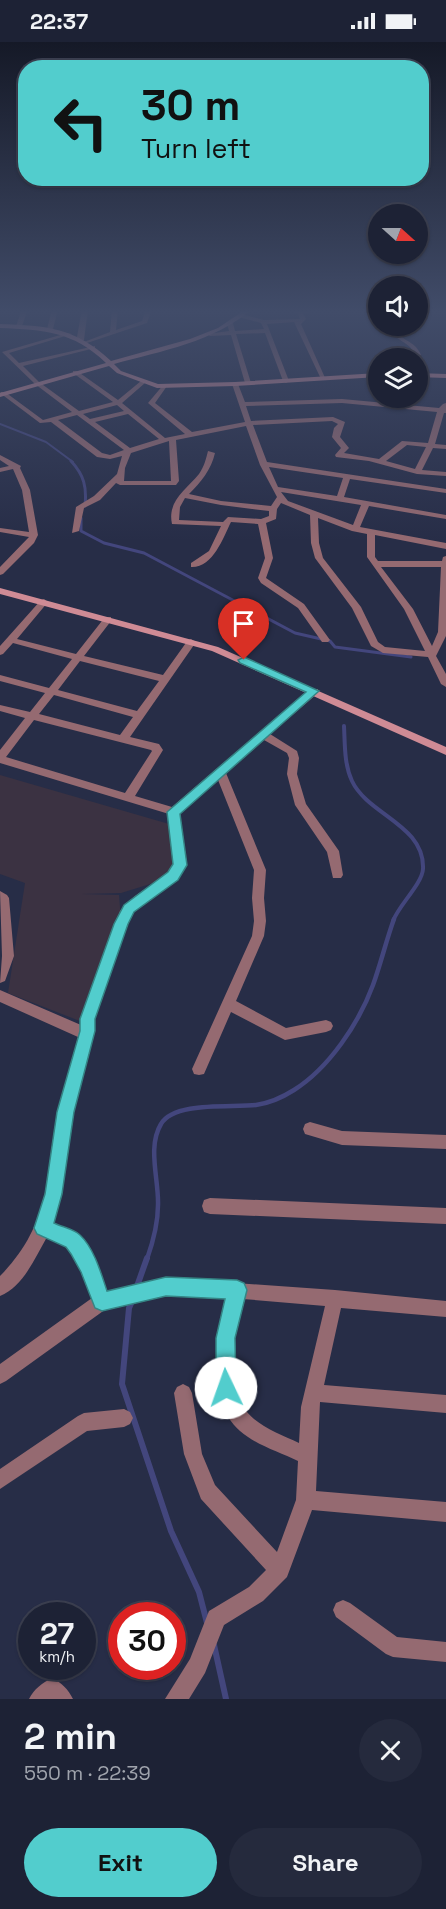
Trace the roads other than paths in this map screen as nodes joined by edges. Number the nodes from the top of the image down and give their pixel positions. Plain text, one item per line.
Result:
1 (26, 386) edge
2 (42, 386) edge
3 (95, 386) edge
4 (138, 386) edge
5 (164, 386) edge
6 (236, 386) edge
7 (2, 394) edge
8 (118, 403) junction
9 (242, 404) junction
10 (444, 408) edge
11 (80, 412) junction
12 (129, 412) junction
13 (53, 420) junction
14 (91, 421) junction
15 (250, 423) junction
16 (190, 434) junction
17 (168, 439) junction
18 (431, 445) junction
19 (446, 447) edge
20 (129, 450) junction
21 (211, 453) dead end
22 (0, 457) edge
23 (380, 462) junction
24 (264, 464) junction
25 (17, 466) junction
26 (0, 470) edge
27 (417, 472) junction
28 (446, 474) edge
29 (120, 475) junction
30 (347, 478) junction
31 (446, 491) edge
32 (278, 494) junction
33 (183, 495) junction
34 (340, 499) junction
35 (366, 503) junction
36 (273, 509) junction
37 (314, 515) junction
38 (446, 517) edge
39 (262, 522) junction
40 (224, 524) junction
41 (355, 529) junction
42 (0, 530) edge
43 (75, 531) dead end
44 (371, 533) junction
45 (33, 535) junction
46 (446, 546) edge
47 (446, 559) edge
48 (375, 564) junction
49 (446, 564) edge
50 (194, 565) dead end
51 (446, 569) edge
52 (0, 572) edge
53 (0, 591) edge
54 (44, 602) junction
55 (108, 619) junction
56 (444, 632) edge
57 (10, 640) junction
58 (325, 640) dead end
59 (191, 642) junction
60 (0, 652) edge
61 (432, 655) junction
62 (78, 657) junction
63 (0, 678) edge
64 (165, 679) junction
65 (446, 684) edge
66 (314, 691) junction
67 (51, 692) junction
68 (0, 708) edge
69 (32, 716) junction
70 (139, 716) junction
71 (263, 735) junction
72 (123, 739) junction
73 (446, 750) edge
74 (0, 758) edge
75 (220, 773) junction
76 (128, 798) junction
77 (174, 812) junction
78 (337, 875) dead end
79 (0, 896) edge
80 (0, 977) edge
81 (0, 996) edge
82 (228, 1003) junction
83 (326, 1026) dead end
84 (86, 1034) junction
85 (199, 1069) dead end
86 (310, 1129) dead end
87 (446, 1143) edge
88 (210, 1206) dead end
89 (446, 1216) edge
90 (44, 1228) junction
91 (0, 1288) edge
92 (237, 1290) junction
93 (335, 1298) junction
94 (102, 1301) junction
95 (446, 1309) edge
96 (0, 1375) edge
97 (183, 1393) dead end
98 (314, 1393) junction
99 (446, 1404) edge
100 (124, 1418) dead end
101 (308, 1456) junction
102 (0, 1480) edge
103 (306, 1500) junction
104 (446, 1512) edge
105 (280, 1570) junction
106 (344, 1610) dead end
107 (446, 1652) edge
108 (40, 1699) edge
109 (62, 1699) edge
110 (176, 1699) edge

1 - 7 street
2 - 11 street
3 - 8 street
4 - 8 street
5 - 16 street
6 - 9 street
7 - 13 street
8 - 11 street
8 - 12 street
9 - 10 street
9 - 15 street
10 - 18 street
11 - 13 street
11 - 14 street
12 - 14 street
12 - 17 street
13 - 20 street
14 - 20 street
15 - 16 street
15 - 23 street
15 - 24 street
16 - 17 street
17 - 20 street
17 - 29 street
18 - 19 street
18 - 23 street
18 - 27 street
20 - 29 street
21 - 33 street
22 - 25 street
23 - 27 street
24 - 30 street
24 - 32 street
25 - 26 street
25 - 45 street
27 - 28 street
29 - 43 street
30 - 31 street
30 - 34 street
32 - 34 street
32 - 36 street
32 - 37 street
33 - 36 street
33 - 40 street
34 - 35 street
35 - 38 street
35 - 41 street
36 - 39 street
37 - 41 street
37 - 61 street
39 - 40 street
39 - 58 street
40 - 50 street
41 - 44 street
42 - 45 street
44 - 46 street
44 - 48 street
45 - 52 street
47 - 49 street
48 - 49 street
48 - 61 street
49 - 51 street
51 - 56 street
53 - 54 street
54 - 55 street
54 - 57 street
55 - 59 street
55 - 62 street
56 - 61 street
57 - 60 street
57 - 62 street
59 - 64 street
59 - 66 street
61 - 65 street
62 - 64 street
62 - 67 street
63 - 67 street
64 - 70 street
66 - 71 street
66 - 73 street
67 - 69 street
67 - 70 street
68 - 69 street
69 - 72 street
69 - 74 street
70 - 72 street
71 - 75 street
71 - 78 street
72 - 76 street
74 - 76 street
75 - 77 street
75 - 82 street
76 - 77 street
77 - 84 street
79 - 80 street
81 - 84 street
82 - 83 street
82 - 85 street
84 - 90 street
86 - 87 street
88 - 89 street
90 - 91 street
90 - 94 street
92 - 93 street
92 - 94 street
92 - 101 street
93 - 95 street
93 - 98 street
94 - 96 street
97 - 105 street
98 - 99 street
98 - 101 street
100 - 102 street
101 - 103 street
103 - 104 street
103 - 105 street
105 - 110 street
106 - 107 street
108 - 109 street

